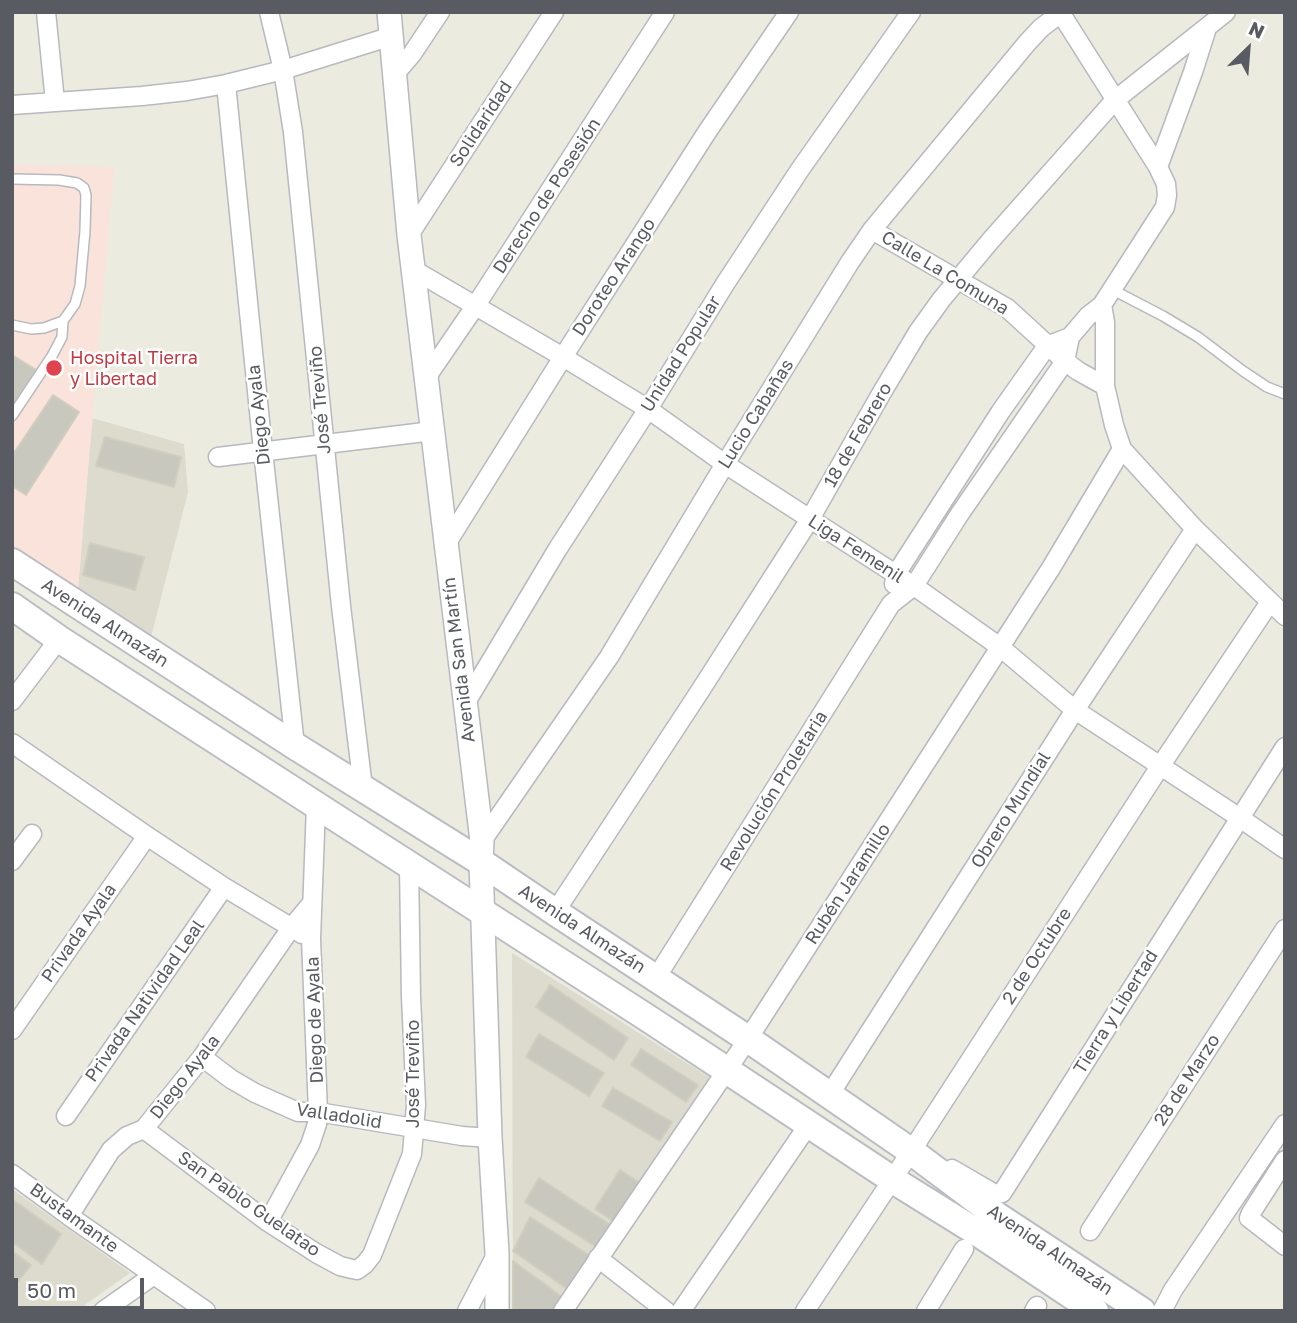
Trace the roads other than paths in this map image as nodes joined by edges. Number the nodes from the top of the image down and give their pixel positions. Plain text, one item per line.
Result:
1 (46, 12) edge
2 (269, 12) edge
3 (389, 12) edge
4 (440, 12) edge
5 (554, 12) edge
6 (665, 12) edge
7 (789, 12) edge
8 (911, 12) edge
9 (1061, 12) edge
10 (1226, 12) edge
11 (1206, 28) junction
12 (392, 36) junction
13 (283, 70) junction
14 (395, 74) junction
15 (226, 84) junction
16 (1115, 100) junction
17 (55, 102) junction
18 (12, 104) edge
19 (1158, 167) junction
20 (12, 179) edge
21 (872, 230) junction
22 (409, 235) junction
23 (414, 270) junction
24 (957, 279) junction
25 (1108, 298) junction
26 (477, 305) junction
27 (63, 321) junction
28 (12, 325) edge
29 (1070, 337) junction
30 (1047, 346) junction
31 (563, 357) junction
32 (1065, 360) junction
33 (426, 378) junction
34 (1105, 386) junction
35 (1285, 394) edge
36 (648, 409) junction
37 (12, 416) edge
38 (433, 431) junction
39 (324, 444) junction
40 (1122, 449) junction
41 (263, 451) junction
42 (218, 457) dead end
43 (725, 464) junction
44 (810, 519) junction
45 (1195, 529) junction
46 (446, 546) junction
47 (12, 562) edge
48 (896, 574) junction
49 (914, 586) junction
50 (1270, 602) junction
51 (891, 604) junction
52 (12, 606) edge
53 (1285, 615) edge
54 (59, 639) junction
55 (1000, 647) junction
56 (12, 701) edge
57 (465, 704) junction
58 (1075, 710) junction
59 (12, 743) edge
60 (295, 746) junction
61 (1285, 747) edge
62 (1161, 765) junction
63 (363, 789) junction
64 (316, 805) junction
65 (1240, 817) junction
66 (32, 834) dead end
67 (147, 836) junction
68 (1285, 849) edge
69 (481, 851) junction
70 (12, 861) edge
71 (409, 864) junction
72 (224, 887) junction
73 (312, 903) junction
74 (482, 911) junction
75 (555, 912) junction
76 (292, 928) junction
77 (1285, 929) edge
78 (312, 939) junction
79 (656, 978) junction
80 (12, 1030) edge
81 (748, 1039) junction
82 (202, 1057) junction
83 (727, 1071) junction
84 (830, 1094) junction
85 (318, 1112) junction
86 (66, 1116) dead end
87 (809, 1124) junction
88 (1285, 1124) edge
89 (414, 1128) junction
90 (144, 1129) junction
91 (490, 1138) junction
92 (913, 1149) junction
93 (1285, 1160) edge
94 (12, 1174) edge
95 (893, 1180) junction
96 (69, 1216) junction
97 (268, 1222) junction
98 (1090, 1231) dead end
99 (1285, 1246) edge
100 (964, 1249) dead end
101 (497, 1254) junction
102 (598, 1258) junction
103 (357, 1270) joint
104 (154, 1275) junction
105 (103, 1311) edge
106 (206, 1311) edge
107 (467, 1311) edge
108 (498, 1311) edge
109 (563, 1311) edge
110 (666, 1311) edge
111 (681, 1311) edge
112 (805, 1311) edge
113 (926, 1311) edge
114 (1095, 1311) edge
115 (1142, 1311) edge
116 (1162, 1311) edge

1 - 17 street
2 - 13 street, José Treviño
3 - 12 street, Avenida San Martín
4 - 14 street
5 - 22 street, Solidaridad
6 - 26 street, Derecho de Posesión
7 - 31 street, Doroteo Arango
8 - 36 street, Unidad Popular
9 - 16 street
9 - 21 street, Lucio Cabañas
10 - 11 street, 18 de Febrero
11 - 16 street, 18 de Febrero
11 - 19 street
12 - 13 street
12 - 14 street, Avenida San Martín
13 - 15 street
13 - 39 street, José Treviño
14 - 22 street, Avenida San Martín
15 - 17 street
15 - 41 street, Diego Ayala
16 - 19 street
16 - 24 street, 18 de Febrero
17 - 18 street
19 - 25 street
20 - 27 lane
21 - 24 street, Calle La Comuna
21 - 43 street, Lucio Cabañas
22 - 23 street, Avenida San Martín
23 - 26 street, Liga Femenil
23 - 33 street, Avenida San Martín
24 - 30 street, Calle La Comuna
24 - 44 street, 18 de Febrero
25 - 29 street
25 - 34 street
25 - 35 lane
26 - 31 street, Liga Femenil
26 - 33 street, Derecho de Posesión
27 - 28 lane
27 - 37 lane
29 - 30 street
29 - 32 street, Revolución Proletaria
30 - 32 street, Calle La Comuna
30 - 48 street, Revolución Proletaria
31 - 36 street, Liga Femenil
31 - 46 street, Doroteo Arango
32 - 34 street, Calle La Comuna
32 - 49 street, Revolución Proletaria
33 - 38 street, Avenida San Martín
34 - 40 street
36 - 43 street, Liga Femenil
36 - 57 street, Unidad Popular
38 - 39 street
38 - 46 street, Avenida San Martín
39 - 41 street
39 - 63 street, José Treviño
40 - 45 street
40 - 55 street, Rubén Jaramillo
41 - 42 street
41 - 60 street, Diego Ayala
43 - 44 street, Liga Femenil
43 - 69 street, Lucio Cabañas
44 - 48 street, Liga Femenil
44 - 75 street, 18 de Febrero
45 - 50 street
45 - 58 street, Obrero Mundial
46 - 57 street, Avenida San Martín
47 - 60 main road, Avenida Almazán
48 - 49 street, Liga Femenil
48 - 51 street, Revolución Proletaria
49 - 51 street, Revolución Proletaria
49 - 55 street, Liga Femenil
50 - 53 street
50 - 62 street, 2 de Octubre
51 - 79 street, Revolución Proletaria
52 - 54 main road, Avenida Almazán
54 - 56 street
54 - 64 main road, Avenida Almazán
55 - 58 street, Liga Femenil
55 - 81 street, Rubén Jaramillo
57 - 69 street, Avenida San Martín
58 - 62 street, Liga Femenil
58 - 84 street, Obrero Mundial
59 - 67 street
60 - 63 main road, Avenida Almazán
61 - 65 street, Tierra y Libertad
62 - 65 street, Liga Femenil
62 - 92 street, 2 de Octubre
63 - 69 main road, Avenida Almazán
64 - 71 main road, Avenida Almazán
64 - 73 street, Diego de Ayala
65 - 68 street, Liga Femenil
65 - 92 street, Tierra y Libertad
66 - 70 street
67 - 72 street
67 - 80 street, Privada Ayala
69 - 74 street, Avenida San Martín
69 - 75 main road, Avenida Almazán
71 - 74 main road, Avenida Almazán
71 - 89 street, José Treviño
72 - 76 street
72 - 86 street, Privada Natividad Leal
73 - 76 street, Diego Ayala
73 - 78 street, Diego de Ayala
74 - 83 main road, Avenida Almazán
74 - 91 street, Avenida San Martín
75 - 79 main road, Avenida Almazán
76 - 78 street
76 - 82 street, Diego Ayala
77 - 98 street, 28 de Marzo
78 - 85 street, Diego de Ayala
79 - 81 main road, Avenida Almazán
81 - 83 street, Rubén Jaramillo
81 - 84 main road, Avenida Almazán
82 - 85 street, Valladolid
82 - 90 street, Diego Ayala
83 - 87 main road, Avenida Almazán
83 - 102 street, Rubén Jaramillo
84 - 92 main road, Avenida Almazán
85 - 89 street, Valladolid
85 - 97 street, Diego de Ayala
87 - 95 main road, Avenida Almazán
87 - 111 street
88 - 116 street
89 - 91 street, Valladolid
89 - 103 street, José Treviño
90 - 96 street, Diego Ayala
90 - 97 street, San Pablo Guelatao
91 - 101 street, Avenida San Martín
92 - 95 street, 2 de Octubre
92 - 115 main road, Avenida Almazán
93 - 99 street
94 - 96 street, Bustamante
95 - 112 street, 2 de Octubre
95 - 114 main road, Avenida Almazán
96 - 104 street, Bustamante
97 - 103 street, San Pablo Guelatao
100 - 113 street
101 - 107 street
101 - 108 street, Avenida San Martín
102 - 109 street, Rubén Jaramillo
102 - 110 street
104 - 105 street
104 - 106 street, Bustamante

